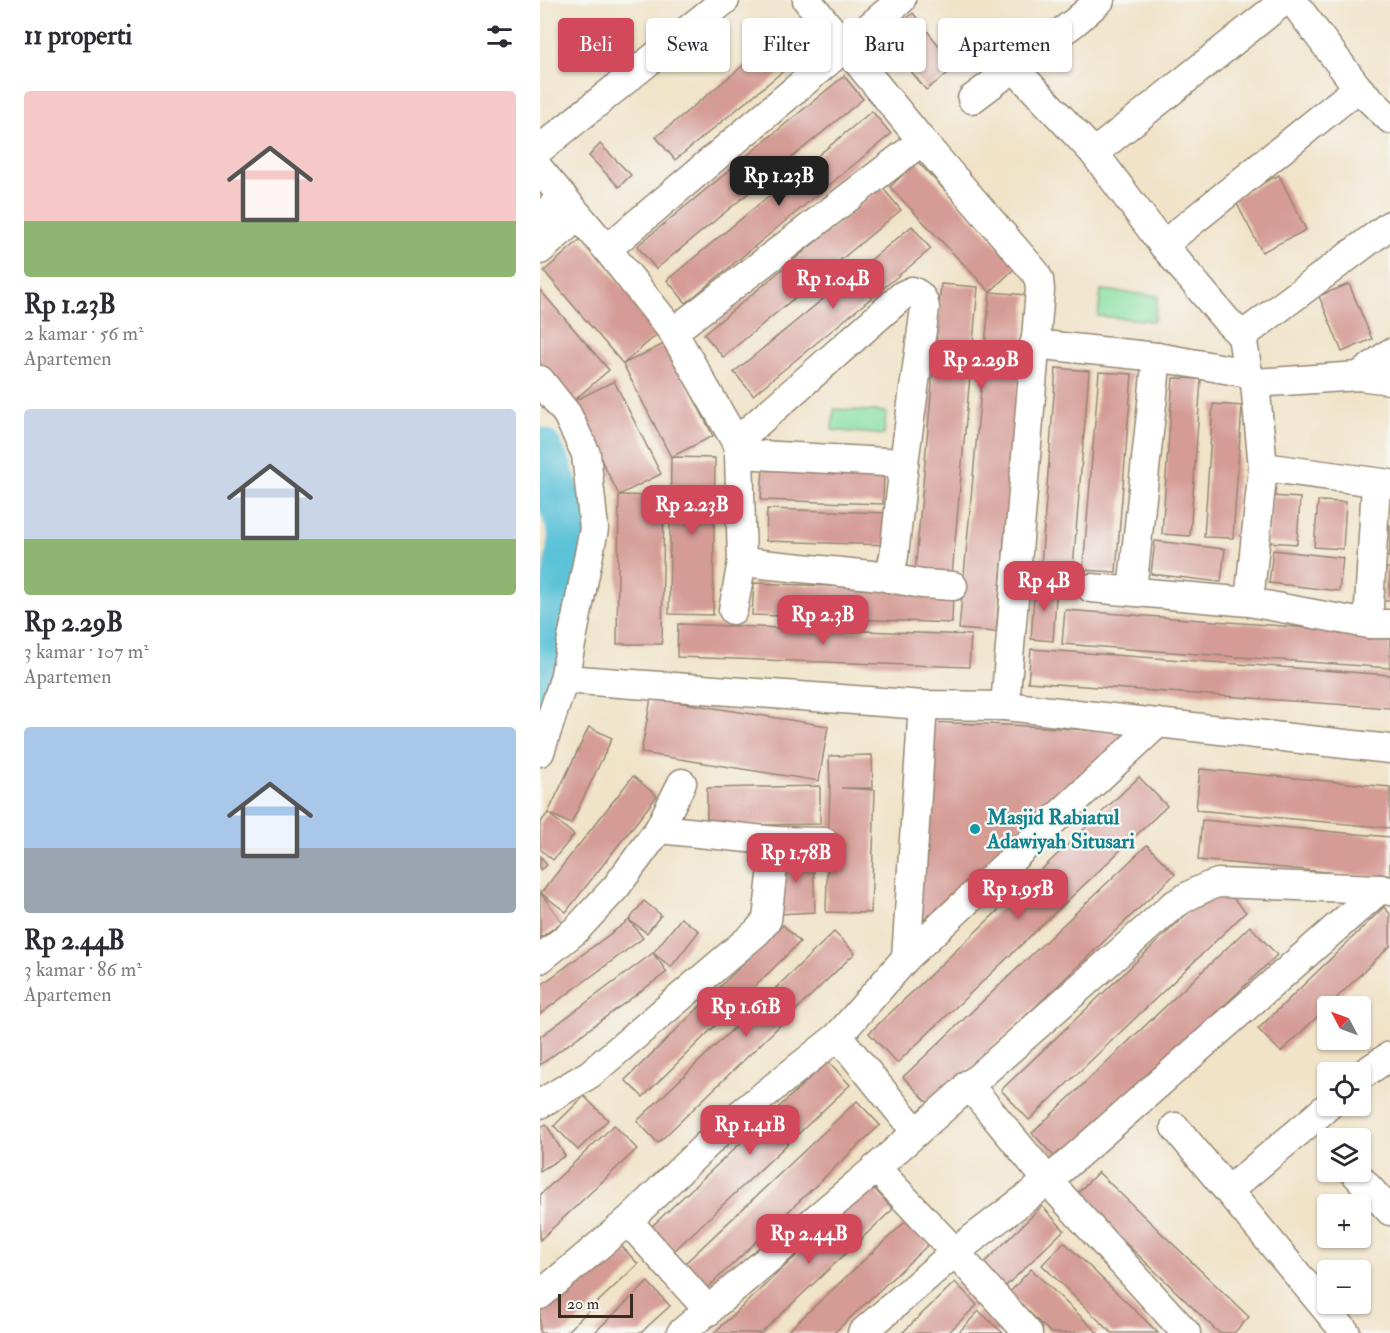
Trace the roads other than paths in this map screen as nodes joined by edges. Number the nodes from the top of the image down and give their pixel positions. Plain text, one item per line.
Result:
1 (724, 0) edge
2 (807, 0) edge
3 (901, 0) edge
4 (1100, 0) edge
5 (1285, 0) edge
6 (1292, 0) edge
7 (880, 18) edge
8 (1072, 24) edge
9 (843, 45) edge
10 (843, 49) edge
11 (865, 72) edge
12 (1009, 72) edge
13 (1018, 72) edge
14 (1358, 88) junction
15 (972, 99) dead end
16 (1390, 118) edge
17 (922, 141) junction
18 (540, 149) edge
19 (1095, 153) junction
20 (540, 170) edge
21 (570, 207) junction
22 (540, 217) edge
23 (1390, 225) edge
24 (1163, 245) junction
25 (607, 249) junction
26 (540, 250) edge
27 (673, 332) junction
28 (1242, 336) junction
29 (1034, 344) junction
30 (1390, 353) edge
31 (1157, 357) junction
32 (1359, 376) junction
33 (1251, 378) junction
34 (540, 380) edge
35 (1390, 380) edge
36 (737, 448) junction
37 (904, 463) junction
38 (1263, 467) junction
39 (1383, 483) edge
40 (742, 561) junction
41 (889, 578) junction
42 (953, 586) dead end
43 (1091, 588) dead end
44 (1132, 591) junction
45 (1249, 602) junction
46 (733, 610) dead end
47 (1379, 624) edge
48 (564, 679) junction
49 (923, 705) junction
50 (1005, 706) junction
51 (1158, 723) junction
52 (1390, 749) edge
53 (540, 752) edge
54 (682, 783) dead end
55 (659, 829) junction
56 (776, 841) junction
57 (825, 842) dead end
58 (1385, 890) edge
59 (906, 958) junction
60 (540, 959) edge
61 (838, 1036) junction
62 (1390, 1056) edge
63 (1371, 1069) edge
64 (968, 1084) junction
65 (540, 1104) edge
66 (1322, 1123) edge
67 (1175, 1127) dead end
68 (916, 1132) junction
69 (876, 1168) junction
70 (1048, 1181) junction
71 (1363, 1182) edge
72 (1229, 1190) junction
73 (1390, 1211) edge
74 (628, 1221) junction
75 (955, 1252) junction
76 (540, 1295) edge
77 (709, 1311) junction
78 (866, 1332) edge
79 (681, 1333) edge
80 (1028, 1333) edge
81 (1186, 1333) edge
82 (1346, 1333) edge

1 - 18 street
2 - 9 street
3 - 7 street
4 - 8 street
5 - 19 street
6 - 14 street
10 - 25 street
11 - 17 street
12 - 15 street
13 - 19 street
14 - 16 street
14 - 24 street
17 - 27 street
17 - 29 street
19 - 24 street
20 - 21 street
21 - 22 street
21 - 25 street
21 - 26 street
23 - 28 street
24 - 28 street
25 - 27 street
27 - 36 street
28 - 33 street
29 - 31 street
29 - 50 street
30 - 32 street
31 - 33 street
31 - 44 street
32 - 33 street
32 - 35 street
33 - 38 street
34 - 48 street
36 - 37 street
36 - 37 street
36 - 40 street
37 - 41 street
38 - 39 street
38 - 45 street
39 - 47 street
40 - 41 street
40 - 46 street
41 - 42 street
43 - 44 street
44 - 45 street
45 - 47 street
48 - 49 street
48 - 53 street
49 - 50 street
49 - 59 street
50 - 51 street
51 - 52 street
51 - 59 street
54 - 55 street
55 - 56 street
55 - 60 street
56 - 57 street
56 - 65 street
58 - 64 street
58 - 70 street
59 - 61 street
61 - 68 street
61 - 74 street
62 - 63 street
64 - 68 street
64 - 70 street
66 - 72 street
67 - 72 street
68 - 69 street
69 - 75 street
69 - 77 street
70 - 75 street
70 - 81 street
71 - 73 street
72 - 82 street
74 - 76 street
74 - 77 street
75 - 78 street
75 - 80 street
77 - 79 street

